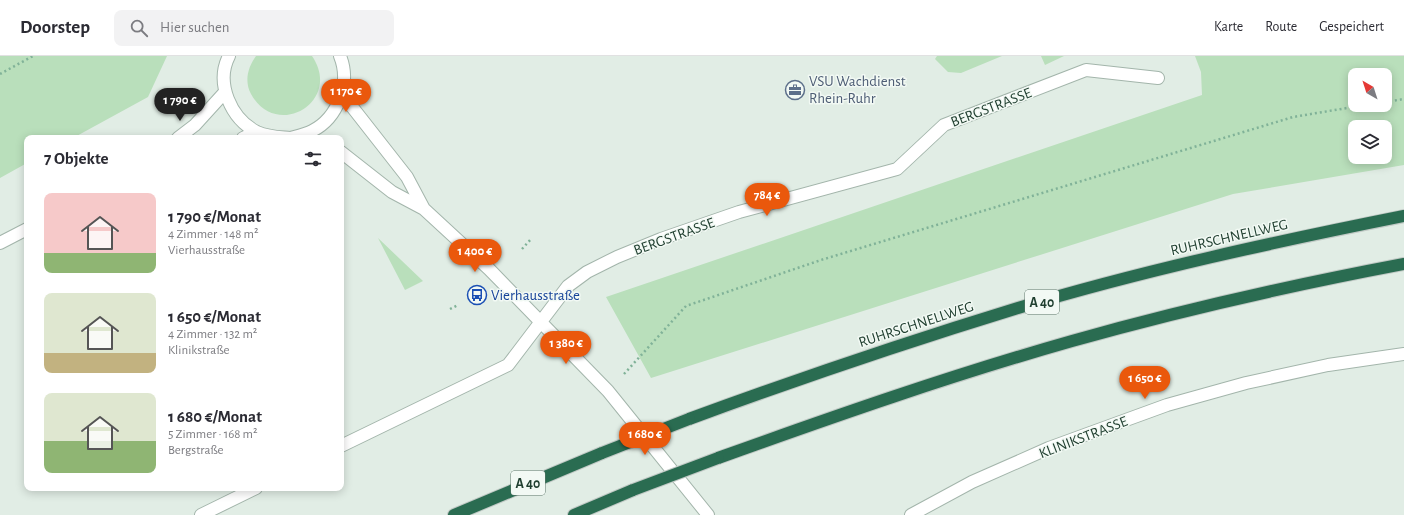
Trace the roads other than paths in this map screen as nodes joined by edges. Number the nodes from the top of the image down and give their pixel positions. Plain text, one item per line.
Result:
1 (219, 56) edge
2 (229, 56) edge
3 (340, 56) edge
4 (224, 68) junction
5 (1158, 78) dead end
6 (225, 92) junction
7 (342, 94) junction
8 (256, 132) junction
9 (317, 134) edge
10 (182, 135) edge
11 (250, 135) edge
12 (264, 135) edge
13 (344, 154) edge
14 (424, 208) junction
15 (1404, 216) edge
16 (24, 231) edge
17 (0, 243) edge
18 (1404, 264) edge
19 (541, 321) junction
20 (1404, 354) edge
21 (344, 445) edge
22 (250, 491) edge
23 (201, 515) edge
24 (454, 515) edge
25 (574, 515) edge
26 (708, 515) edge
27 (911, 515) edge

1 - 4 street
2 - 4 street
3 - 7 street
4 - 6 street
5 - 19 street, BERGSTRASSE
6 - 8 street
6 - 10 street
7 - 9 street
7 - 14 street
8 - 11 street
8 - 12 street
13 - 14 street
14 - 19 street
15 - 24 highway, RUHRSCHNELLWEG / A 40, bridge
16 - 17 street
18 - 25 highway, bridge
19 - 21 street, BERGSTRASSE
19 - 26 street
20 - 27 street, KLINIKSTRASSE
22 - 23 street

